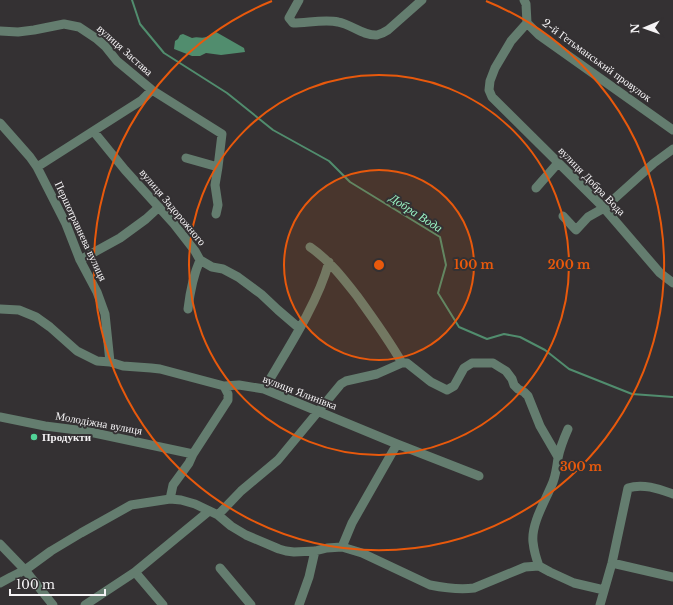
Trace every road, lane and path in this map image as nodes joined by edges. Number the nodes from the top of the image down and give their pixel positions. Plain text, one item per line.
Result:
1 (299, 0) edge
2 (524, 0) edge
3 (419, 1) edge
4 (527, 23) junction
5 (0, 31) edge
6 (152, 90) junction
7 (0, 123) edge
8 (673, 130) edge
9 (94, 132) junction
10 (673, 149) edge
11 (186, 158) dead end
12 (558, 163) junction
13 (218, 167) junction
14 (37, 168) junction
15 (536, 188) dead end
16 (159, 207) junction
17 (604, 208) junction
18 (216, 214) dead end
19 (563, 216) dead end
20 (310, 247) dead end
21 (80, 260) junction
22 (200, 260) junction
23 (329, 262) junction
24 (673, 283) edge
25 (188, 309) dead end
26 (0, 310) edge
27 (300, 328) junction
28 (110, 362) junction
29 (402, 363) junction
30 (224, 386) junction
31 (264, 389) junction
32 (319, 412) junction
33 (0, 417) edge
34 (568, 429) dead end
35 (396, 444) junction
36 (194, 454) junction
37 (558, 457) junction
38 (479, 476) dead end
39 (673, 494) edge
40 (170, 499) junction
41 (209, 511) junction
42 (218, 515) junction
43 (0, 544) edge
44 (342, 547) junction
45 (315, 551) junction
46 (534, 553) junction
47 (612, 563) junction
48 (539, 566) junction
49 (525, 567) junction
50 (220, 568) dead end
51 (25, 570) junction
52 (135, 572) junction
53 (673, 577) edge
54 (0, 583) edge
55 (604, 590) junction
56 (53, 605) edge
57 (85, 605) edge
58 (163, 605) edge
59 (251, 605) edge
60 (299, 605) edge
61 (600, 605) edge

1 - 3 street
2 - 4 street, 2-й Гетьманський провулок
4 - 8 street, 2-й Гетьманський провулок
4 - 12 street, вулиця Добра Вода
5 - 6 street, вулиця Застава
6 - 9 street
6 - 13 street, вулиця Застава
7 - 14 street, Першотравнева вулиця
9 - 14 street
9 - 16 street, вулиця Задорожного
10 - 17 street
11 - 13 street
12 - 15 street
12 - 17 street, вулиця Добра Вода
13 - 18 street
14 - 21 street, Першотравнева вулиця
16 - 21 street
16 - 22 street, вулиця Задорожного
17 - 19 street
17 - 24 street, вулиця Добра Вода
20 - 23 street
21 - 28 street, Першотравнева вулиця
22 - 25 street
22 - 27 street, вулиця Задорожного
23 - 27 street
23 - 29 street
26 - 28 street, вулиця Ялинівка
27 - 31 street
28 - 30 street, вулиця Ялинівка
29 - 32 street
29 - 37 street
30 - 31 street, вулиця Ялинівка
30 - 36 street
31 - 32 street, вулиця Ялинівка
32 - 35 street, вулиця Ялинівка
32 - 42 street
33 - 36 street, Молодіжна вулиця
34 - 37 street
35 - 38 street, вулиця Ялинівка
35 - 44 street
36 - 40 street
37 - 46 street
39 - 47 street
40 - 41 street
40 - 51 street
41 - 42 street
41 - 52 street
42 - 45 street
43 - 51 street
44 - 45 street
44 - 49 street
45 - 60 street
46 - 48 street
46 - 49 street
47 - 53 street
47 - 55 street
48 - 49 street
48 - 55 street
50 - 59 street
51 - 54 street
51 - 56 street
52 - 57 street
52 - 58 street
55 - 61 street

